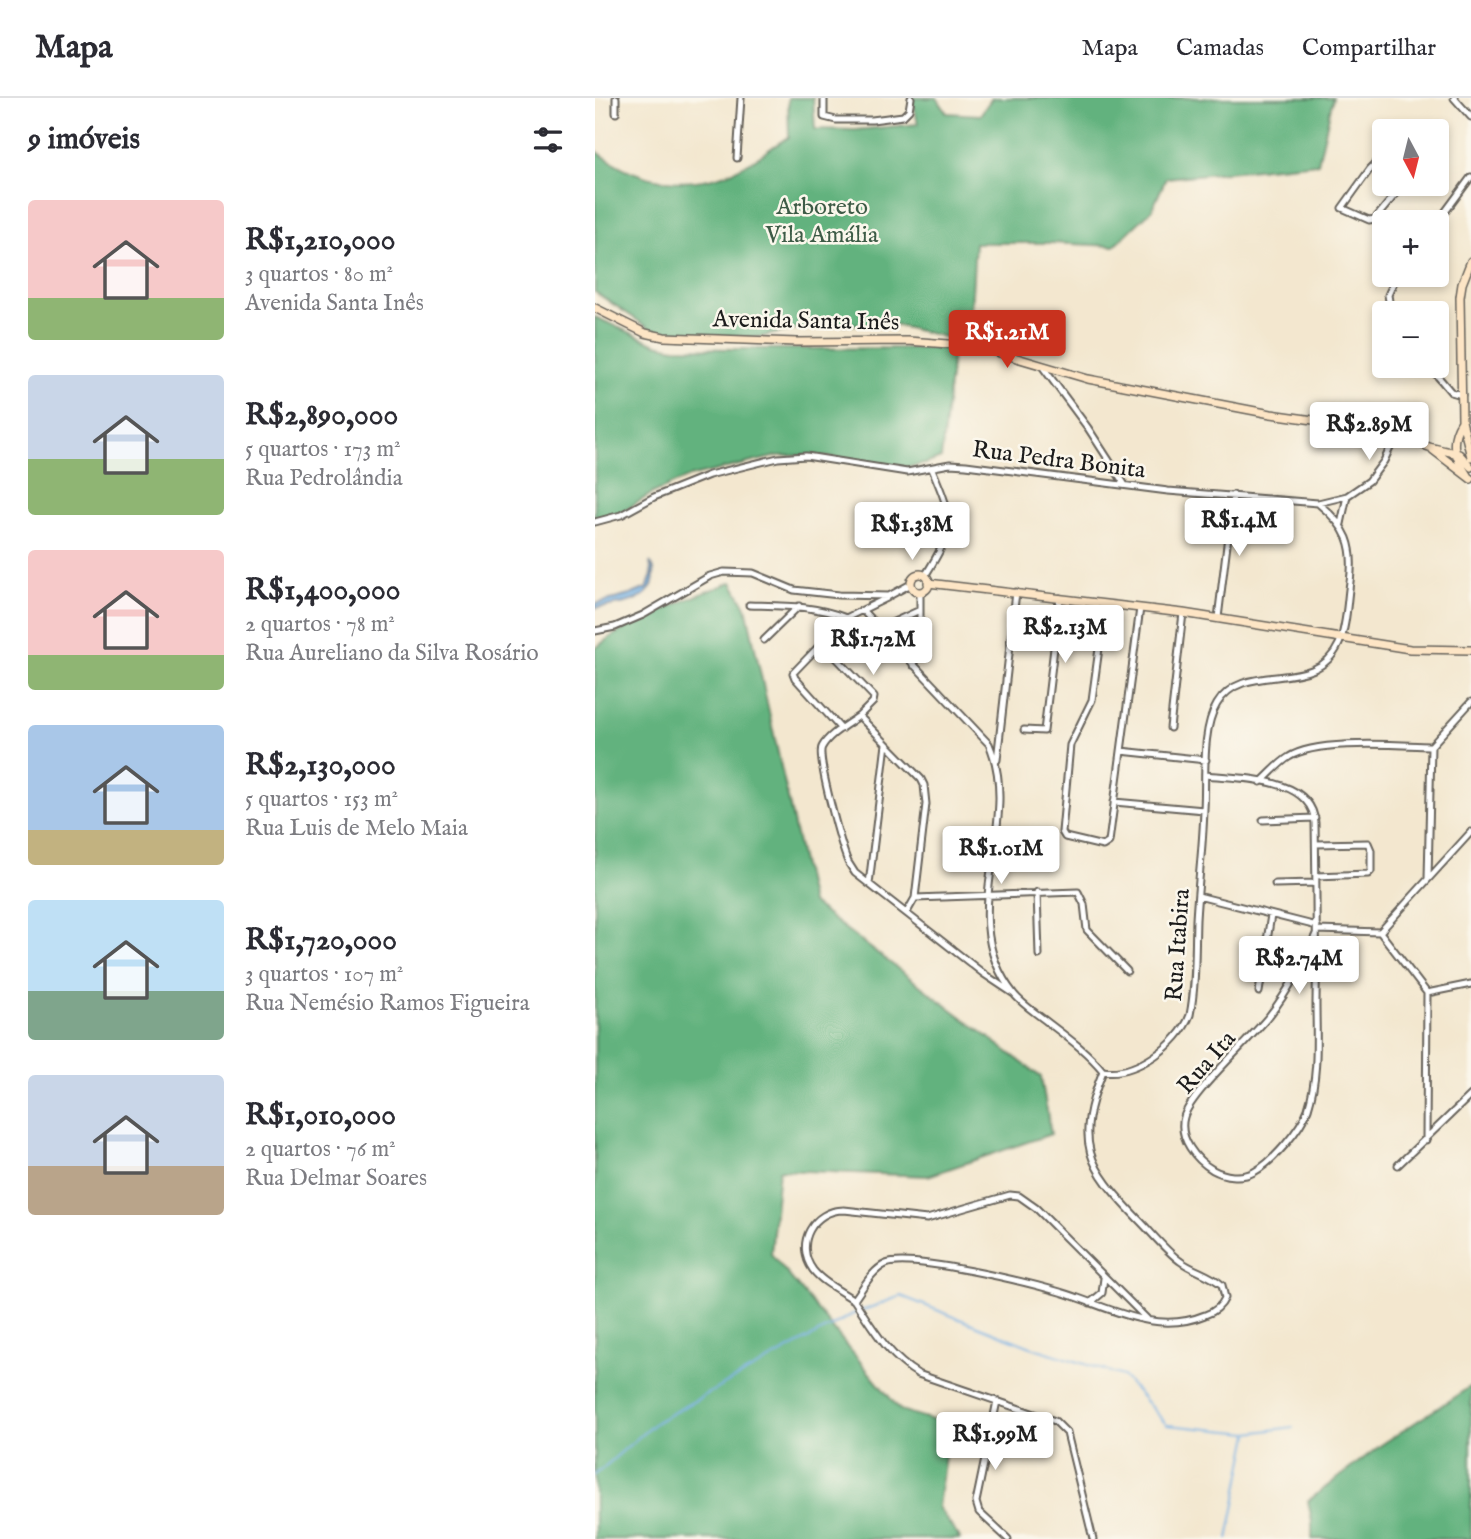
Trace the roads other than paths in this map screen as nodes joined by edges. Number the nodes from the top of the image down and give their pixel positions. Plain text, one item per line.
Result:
1 (616, 98) edge
2 (741, 98) edge
3 (824, 98) edge
4 (911, 98) edge
5 (1454, 98) edge
6 (616, 113) dead end
7 (1471, 117) edge
8 (737, 158) dead end
9 (1372, 167) edge
10 (1471, 177) edge
11 (1394, 196) edge
12 (1447, 210) edge
13 (1471, 261) edge
14 (595, 308) edge
15 (1042, 366) junction
16 (1439, 378) edge
17 (1462, 395) junction
18 (1462, 421) junction
19 (1469, 432) edge
20 (1397, 433) junction
21 (1430, 447) junction
22 (1456, 455) junction
23 (1471, 457) edge
24 (1444, 459) junction
25 (932, 469) junction
26 (1470, 474) edge
27 (1125, 485) junction
28 (1233, 495) junction
29 (1347, 496) junction
30 (1318, 503) junction
31 (595, 523) edge
32 (1341, 524) junction
33 (927, 580) junction
34 (911, 584) junction
35 (920, 592) junction
36 (1016, 592) junction
37 (889, 596) junction
38 (1060, 598) junction
39 (1105, 604) junction
40 (749, 605) dead end
41 (799, 607) junction
42 (1140, 608) junction
43 (921, 610) junction
44 (863, 611) junction
45 (1183, 613) junction
46 (846, 618) junction
47 (1218, 618) junction
48 (879, 629) junction
49 (595, 631) edge
50 (1342, 638) junction
51 (764, 640) dead end
52 (822, 643) junction
53 (1471, 650) edge
54 (913, 665) junction
55 (1471, 702) edge
56 (859, 716) junction
57 (1170, 728) dead end
58 (841, 729) junction
59 (1024, 730) dead end
60 (886, 744) junction
61 (1431, 746) junction
62 (1121, 751) junction
63 (1206, 760) junction
64 (997, 763) junction
65 (1205, 775) junction
66 (1261, 782) junction
67 (1114, 802) junction
68 (1204, 810) junction
69 (1315, 818) junction
70 (1263, 820) dead end
71 (1471, 832) edge
72 (1315, 844) junction
73 (1428, 878) junction
74 (1316, 880) junction
75 (869, 884) junction
76 (1275, 884) dead end
77 (1037, 892) junction
78 (986, 895) junction
79 (1198, 896) junction
80 (915, 898) junction
81 (907, 912) junction
82 (1271, 915) junction
83 (1317, 930) junction
84 (1380, 932) junction
85 (1039, 955) dead end
86 (1127, 971) dead end
87 (1471, 984) edge
88 (1259, 992) dead end
89 (1427, 993) junction
90 (1014, 994) junction
91 (1103, 1071) junction
92 (1471, 1095) edge
93 (1426, 1140) junction
94 (1398, 1166) dead end
95 (1104, 1278) junction
96 (854, 1300) junction
97 (1090, 1303) junction
98 (1150, 1321) junction
99 (997, 1401) junction
100 (1009, 1539) edge
101 (1093, 1539) edge

1 - 6 street
2 - 8 street
3 - 4 street
5 - 7 street
9 - 11 street
10 - 12 street
13 - 17 main road
14 - 15 main road, Avenida Santa Inês
15 - 20 main road, Avenida Santa Inês
15 - 27 street
16 - 17 street
17 - 18 main road
18 - 19 main road
18 - 22 main road
19 - 22 main road
19 - 23 main road
20 - 21 main road, Avenida Santa Inês
20 - 29 street
21 - 22 main road, Avenida Santa Inês
21 - 24 main road, Avenida Santa Inês
22 - 24 main road
22 - 26 main road
24 - 26 main road, Avenida Santa Inês
25 - 27 street, Rua Pedra Bonita
25 - 31 street, Rua Pedra Bonita
25 - 33 street
27 - 28 street, Rua Pedra Bonita
28 - 30 street, Rua Pedra Bonita
28 - 47 street
29 - 30 street, Rua Pedra Bonita
29 - 32 street
30 - 32 street
32 - 50 street
33 - 34 main road
33 - 35 main road
33 - 36 main road
34 - 35 main road
34 - 37 street
35 - 43 street
36 - 38 main road
36 - 64 street
37 - 44 street
37 - 49 street
38 - 39 main road
38 - 59 street
39 - 42 main road
39 - 67 street
40 - 41 street
41 - 46 street
41 - 51 street
42 - 45 main road
42 - 62 street
43 - 48 street
43 - 54 street
44 - 46 street
44 - 48 street
45 - 47 main road
45 - 57 street
46 - 52 street
47 - 50 main road
48 - 54 street
50 - 53 main road
50 - 63 street, Rua Itabira
52 - 56 street
52 - 58 street
54 - 64 street
55 - 61 street
56 - 58 street
56 - 60 street
58 - 75 street
60 - 75 street
60 - 80 street
61 - 66 street
61 - 73 street
62 - 63 street
62 - 67 street
63 - 65 street, Rua Itabira
64 - 78 street
65 - 66 street
65 - 68 street, Rua Itabira
66 - 69 street
67 - 68 street
68 - 79 street, Rua Itabira
69 - 70 street
69 - 72 street, Rua Ita
71 - 73 street
72 - 74 street, Rua Ita
72 - 74 street
73 - 84 street
74 - 76 street
74 - 83 street, Rua Ita
75 - 81 street
77 - 78 street
77 - 85 street
77 - 86 street
78 - 80 street
78 - 90 street
79 - 82 street
79 - 91 street, Rua Itabira
80 - 81 street
81 - 90 street
82 - 83 street
82 - 88 street
83 - 83 street, Rua Ita
83 - 84 street
84 - 89 street
87 - 89 street
89 - 93 street
90 - 91 street
91 - 98 street
92 - 93 street
93 - 94 street
95 - 96 street
95 - 97 street
95 - 98 street
96 - 97 street
96 - 99 street
97 - 98 street
99 - 100 street
99 - 101 street

